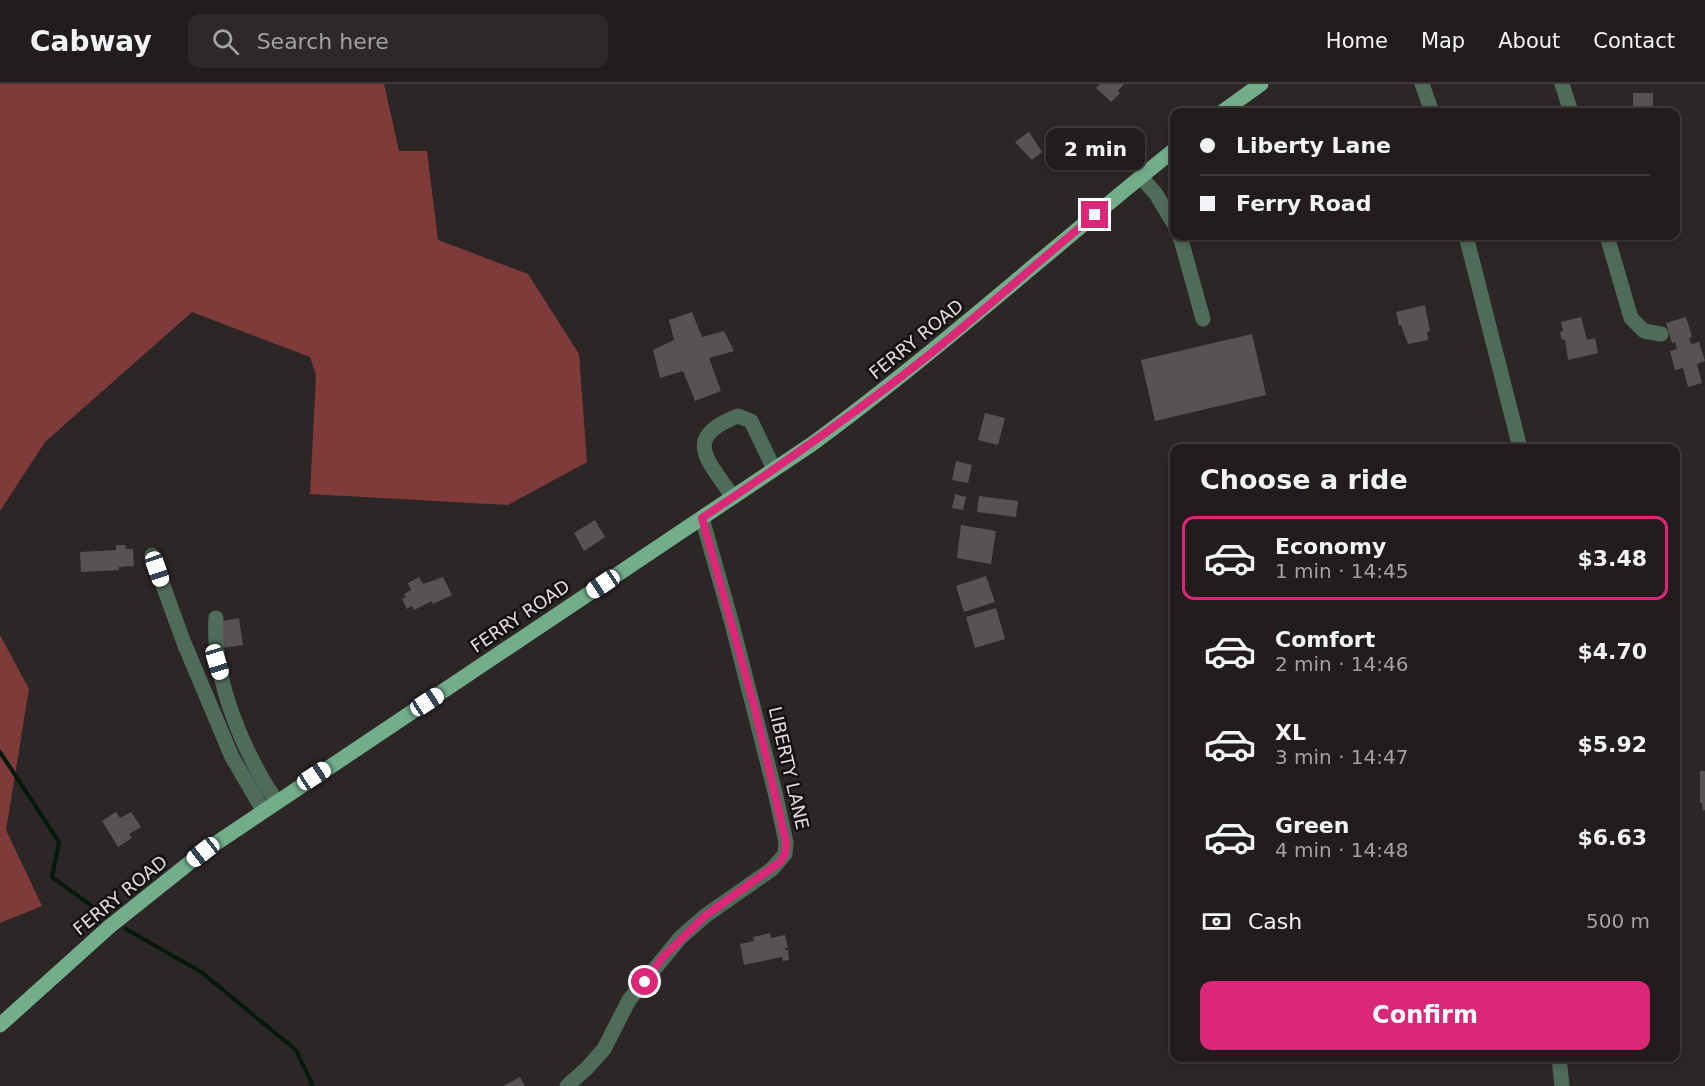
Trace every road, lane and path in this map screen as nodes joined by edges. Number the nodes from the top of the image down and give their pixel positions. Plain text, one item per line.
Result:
1 (1261, 84) edge
2 (1422, 84) edge
3 (1562, 84) edge
4 (1228, 108) edge
5 (1431, 108) edge
6 (1570, 108) edge
7 (1170, 153) edge
8 (1141, 177) junction
9 (1170, 217) edge
10 (1181, 240) edge
11 (1467, 240) edge
12 (1608, 240) edge
13 (1203, 319) dead end
14 (1661, 334) dead end
15 (1519, 444) edge
16 (774, 469) junction
17 (733, 497) junction
18 (702, 518) junction
19 (152, 555) dead end
20 (216, 618) dead end
21 (276, 801) junction
22 (263, 810) junction
23 (0, 1025) edge
24 (1559, 1062) edge
25 (567, 1086) edge
26 (1562, 1086) edge

1 - 4 main road
2 - 5 street
3 - 6 street
7 - 8 main road, FERRY ROAD
8 - 9 street
8 - 16 main road, FERRY ROAD
10 - 13 street
11 - 15 street
12 - 14 street
16 - 17 main road, FERRY ROAD
16 - 17 street
17 - 18 main road, FERRY ROAD
18 - 21 main road, FERRY ROAD
18 - 25 street, LIBERTY LANE
19 - 22 street
20 - 21 street
21 - 22 main road, FERRY ROAD
22 - 23 main road, FERRY ROAD
24 - 26 street

